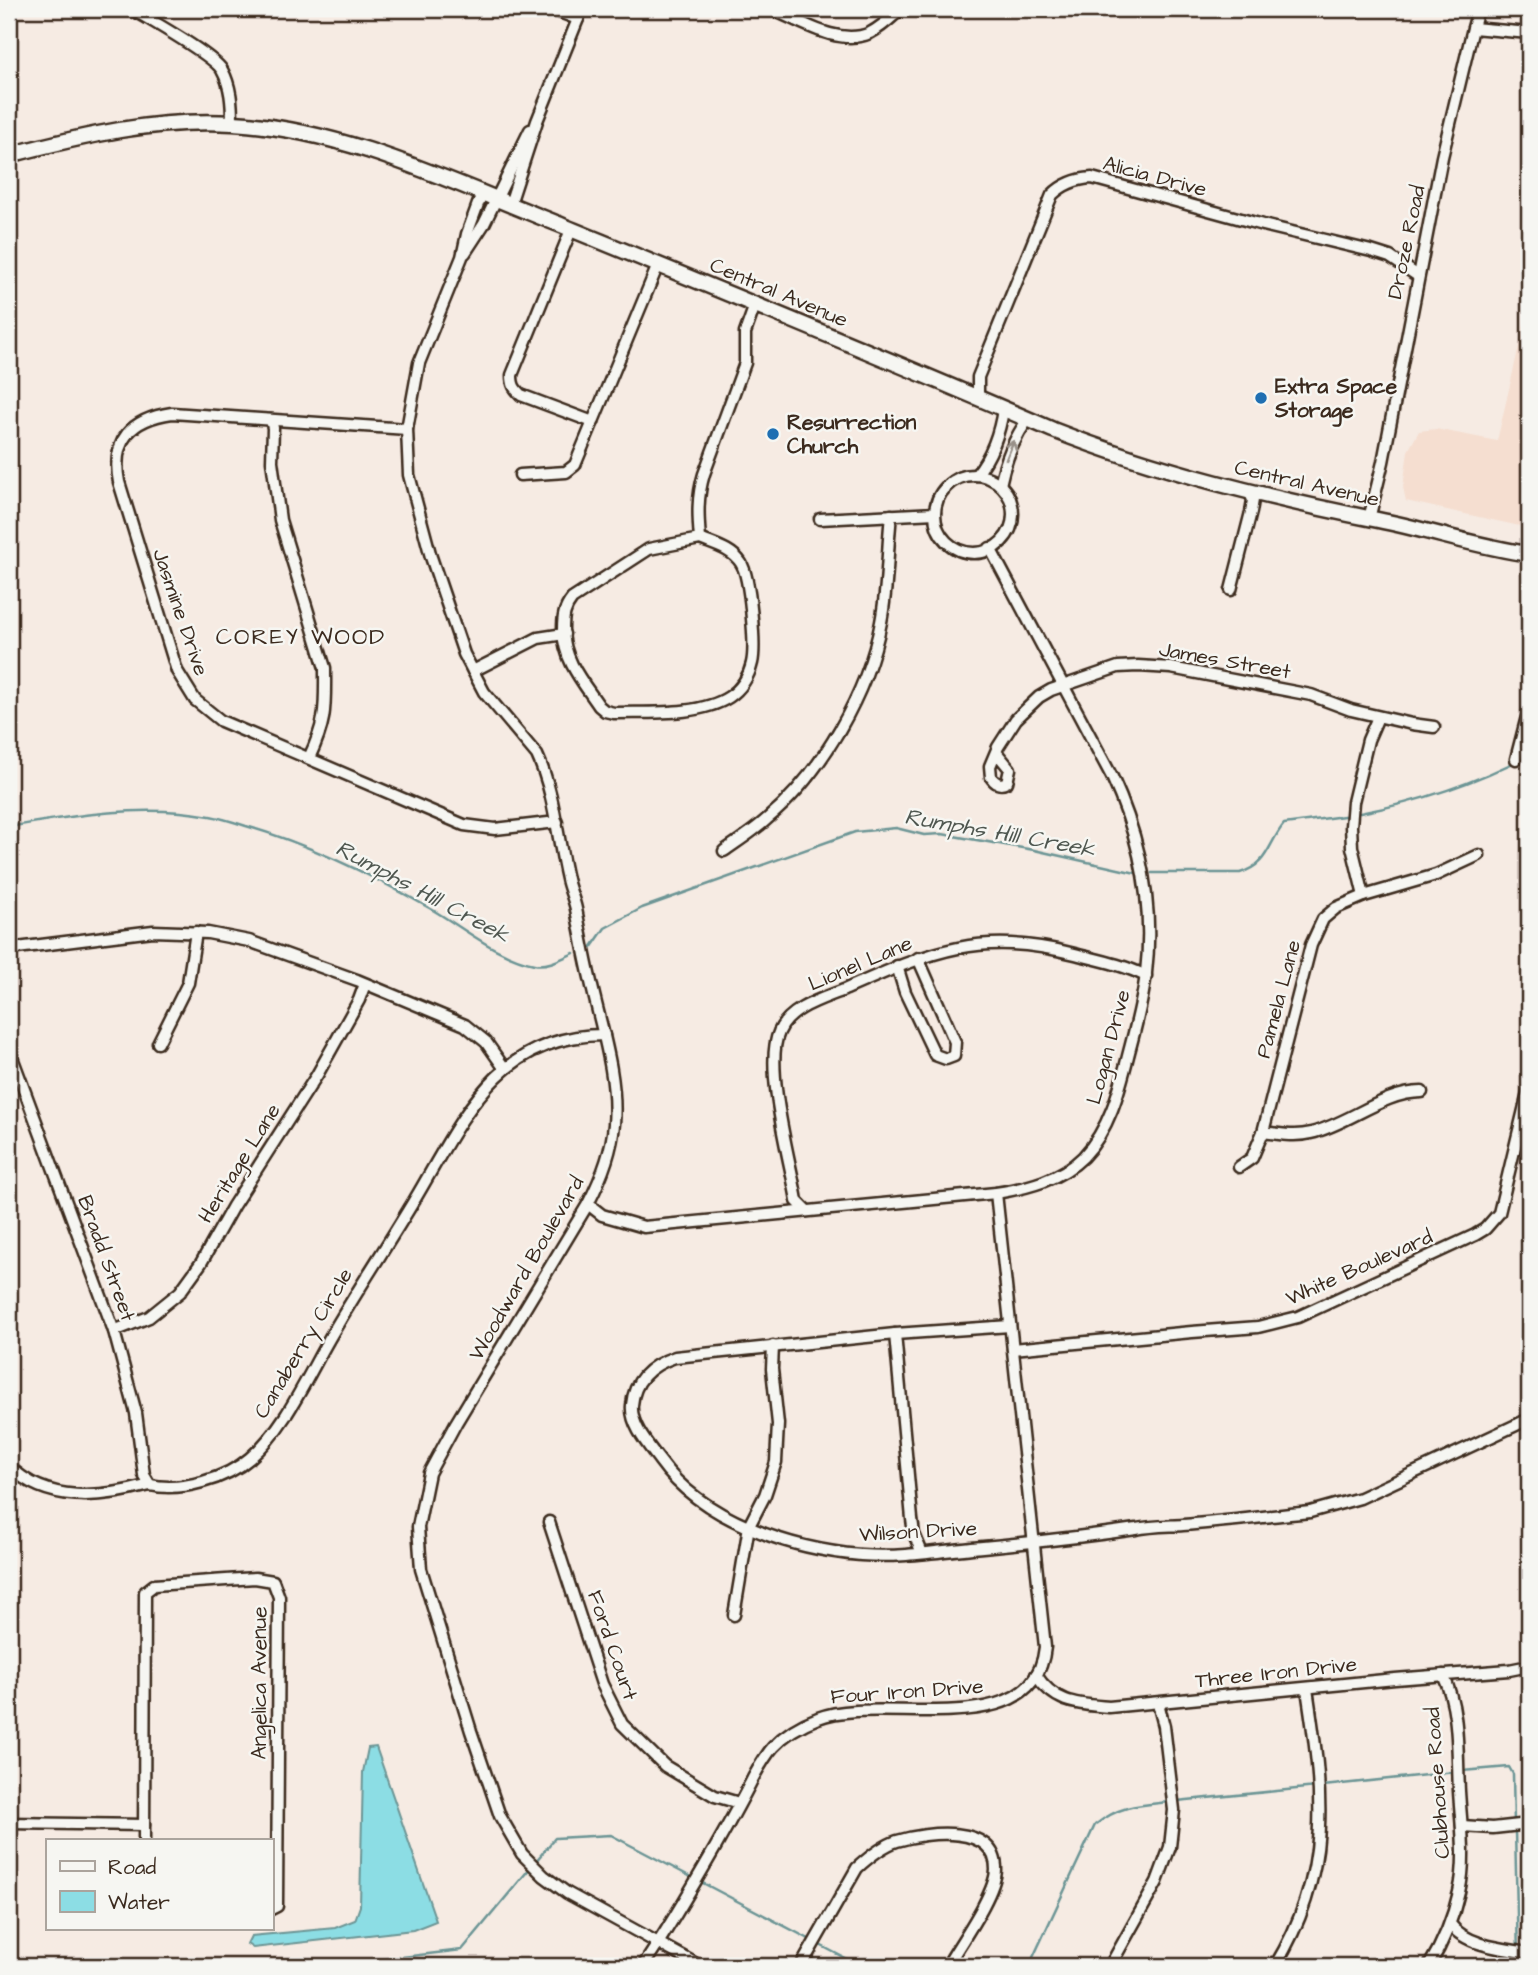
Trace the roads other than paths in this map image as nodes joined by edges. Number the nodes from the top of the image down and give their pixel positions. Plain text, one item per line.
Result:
1 (132, 9) edge
2 (551, 9) edge
3 (771, 9) edge
4 (901, 9) edge
5 (1478, 9) edge
6 (580, 14) edge
7 (1473, 28) junction
8 (1529, 33) edge
9 (537, 121) junction
10 (232, 122) junction
11 (9, 155) edge
12 (489, 196) junction
13 (510, 204) junction
14 (571, 230) junction
15 (659, 265) junction
16 (1418, 276) junction
17 (755, 305) junction
18 (978, 399) junction
19 (1003, 409) junction
20 (1028, 419) junction
21 (271, 421) junction
22 (593, 422) junction
23 (407, 429) junction
24 (520, 475) dead end
25 (976, 475) junction
26 (1000, 485) junction
27 (1249, 491) junction
28 (935, 513) junction
29 (891, 515) junction
30 (820, 519) dead end
31 (1369, 519) junction
32 (700, 539) junction
33 (990, 548) junction
34 (1529, 554) edge
35 (1231, 590) dead end
36 (564, 634) junction
37 (473, 671) junction
38 (1063, 685) junction
39 (1529, 709) edge
40 (1378, 717) junction
41 (1434, 727) dead end
42 (996, 752) dead end
43 (309, 758) junction
44 (1516, 759) dead end
45 (557, 822) junction
46 (724, 851) dead end
47 (1479, 855) dead end
48 (1364, 896) junction
49 (196, 932) junction
50 (9, 949) edge
51 (918, 958) junction
52 (897, 966) junction
53 (1146, 976) junction
54 (365, 984) junction
55 (604, 1035) junction
56 (158, 1043) dead end
57 (9, 1049) edge
58 (505, 1069) junction
59 (1529, 1089) edge
60 (1422, 1092) dead end
61 (1263, 1132) junction
62 (1239, 1167) dead end
63 (996, 1193) junction
64 (588, 1204) junction
65 (807, 1211) junction
66 (1010, 1326) junction
67 (114, 1331) junction
68 (895, 1334) junction
69 (773, 1346) junction
70 (1013, 1349) junction
71 (1529, 1419) edge
72 (9, 1466) edge
73 (150, 1485) junction
74 (549, 1522) dead end
75 (749, 1526) junction
76 (1034, 1542) junction
77 (922, 1553) junction
78 (734, 1615) dead end
79 (1529, 1666) edge
80 (1036, 1675) junction
81 (1443, 1675) junction
82 (1307, 1689) junction
83 (1158, 1703) junction
84 (739, 1803) junction
85 (9, 1823) edge
86 (1529, 1824) edge
87 (144, 1825) junction
88 (1462, 1826) junction
89 (144, 1839) edge
90 (273, 1908) edge
91 (1450, 1924) junction
92 (657, 1944) junction
93 (1529, 1953) edge
94 (643, 1966) edge
95 (699, 1966) edge
96 (801, 1966) edge
97 (947, 1966) edge
98 (1110, 1966) edge
99 (1275, 1966) edge
100 (1429, 1966) edge

1 - 10 street
2 - 6 street
3 - 4 street
5 - 7 street, Droze Road
6 - 9 street
7 - 8 street
7 - 16 street, Droze Road
9 - 12 street, Woodward Boulevard
9 - 13 street
10 - 11 street, Central Avenue
10 - 12 street, Central Avenue
12 - 13 street, Central Avenue
12 - 23 street, Woodward Boulevard
13 - 14 street, Central Avenue
14 - 15 street, Central Avenue
14 - 22 street
15 - 17 street, Central Avenue
15 - 22 street
16 - 18 street, Alicia Drive
16 - 31 street, Droze Road
17 - 18 street, Central Avenue
17 - 32 street
18 - 19 street, Central Avenue
19 - 20 street, Central Avenue
19 - 25 street
26 -> 20 street
20 - 27 street, Central Avenue
21 - 23 street, Jasmine Drive
21 - 43 street
21 - 43 street, Jasmine Drive
22 - 24 street
23 - 37 street, Woodward Boulevard
25 - 26 street
25 - 28 street
26 - 33 street
27 - 31 street, Central Avenue
27 - 35 street
28 - 29 street
28 - 33 street
29 - 30 street
29 - 46 street
31 - 34 street, Central Avenue
32 - 36 street
32 - 36 street
33 - 38 street, Logan Drive
36 - 37 street
37 - 45 street, Woodward Boulevard
38 - 40 street, James Street
38 - 42 street, James Street
38 - 53 street, Logan Drive
39 - 44 street
40 - 41 street, James Street
40 - 48 street
43 - 45 street, Jasmine Drive
45 - 55 street, Woodward Boulevard
47 - 48 street, Pamela Lane
48 - 61 street, Pamela Lane
49 - 50 street
49 - 54 street
49 - 56 street
51 - 52 street, Lionel Lane
51 - 52 street
51 - 53 street, Lionel Lane
52 - 65 street, Lionel Lane
53 - 63 street, Logan Drive
54 - 58 street
54 - 67 street, Heritage Lane
55 - 58 street, Canaberry Circle
55 - 64 street, Woodward Boulevard
57 - 67 street, Bradd Street
58 - 73 street, Canaberry Circle
59 - 70 street, White Boulevard
60 - 61 street
61 - 62 street, Pamela Lane
63 - 65 street, Logan Drive
63 - 66 street
64 - 65 street, Logan Drive
64 - 92 street, Woodward Boulevard
66 - 68 street, Wilson Drive
66 - 70 street
67 - 73 street, Bradd Street
68 - 69 street, Wilson Drive
68 - 77 street
69 - 75 street
69 - 75 street, Wilson Drive
70 - 76 street
71 - 76 street, Wilson Drive
72 - 73 street, Canaberry Circle
74 - 84 street, Ford Court
75 - 77 street, Wilson Drive
75 - 78 street
76 - 77 street, Wilson Drive
76 - 80 street
79 - 81 street, Three Iron Drive
80 - 83 street, Three Iron Drive
80 - 84 street, Four Iron Drive
81 - 82 street, Three Iron Drive
81 - 88 street, Clubhouse Road
82 - 83 street, Three Iron Drive
82 - 99 street
83 - 98 street
84 - 92 street, Four Iron Drive
85 - 87 street
86 - 88 street
87 - 89 street, Angelica Avenue
87 - 90 street, Angelica Avenue
88 - 91 street, Clubhouse Road
91 - 93 street
91 - 100 street, Clubhouse Road
92 - 94 street, Four Iron Drive
92 - 95 street, Woodward Boulevard
96 - 97 street

